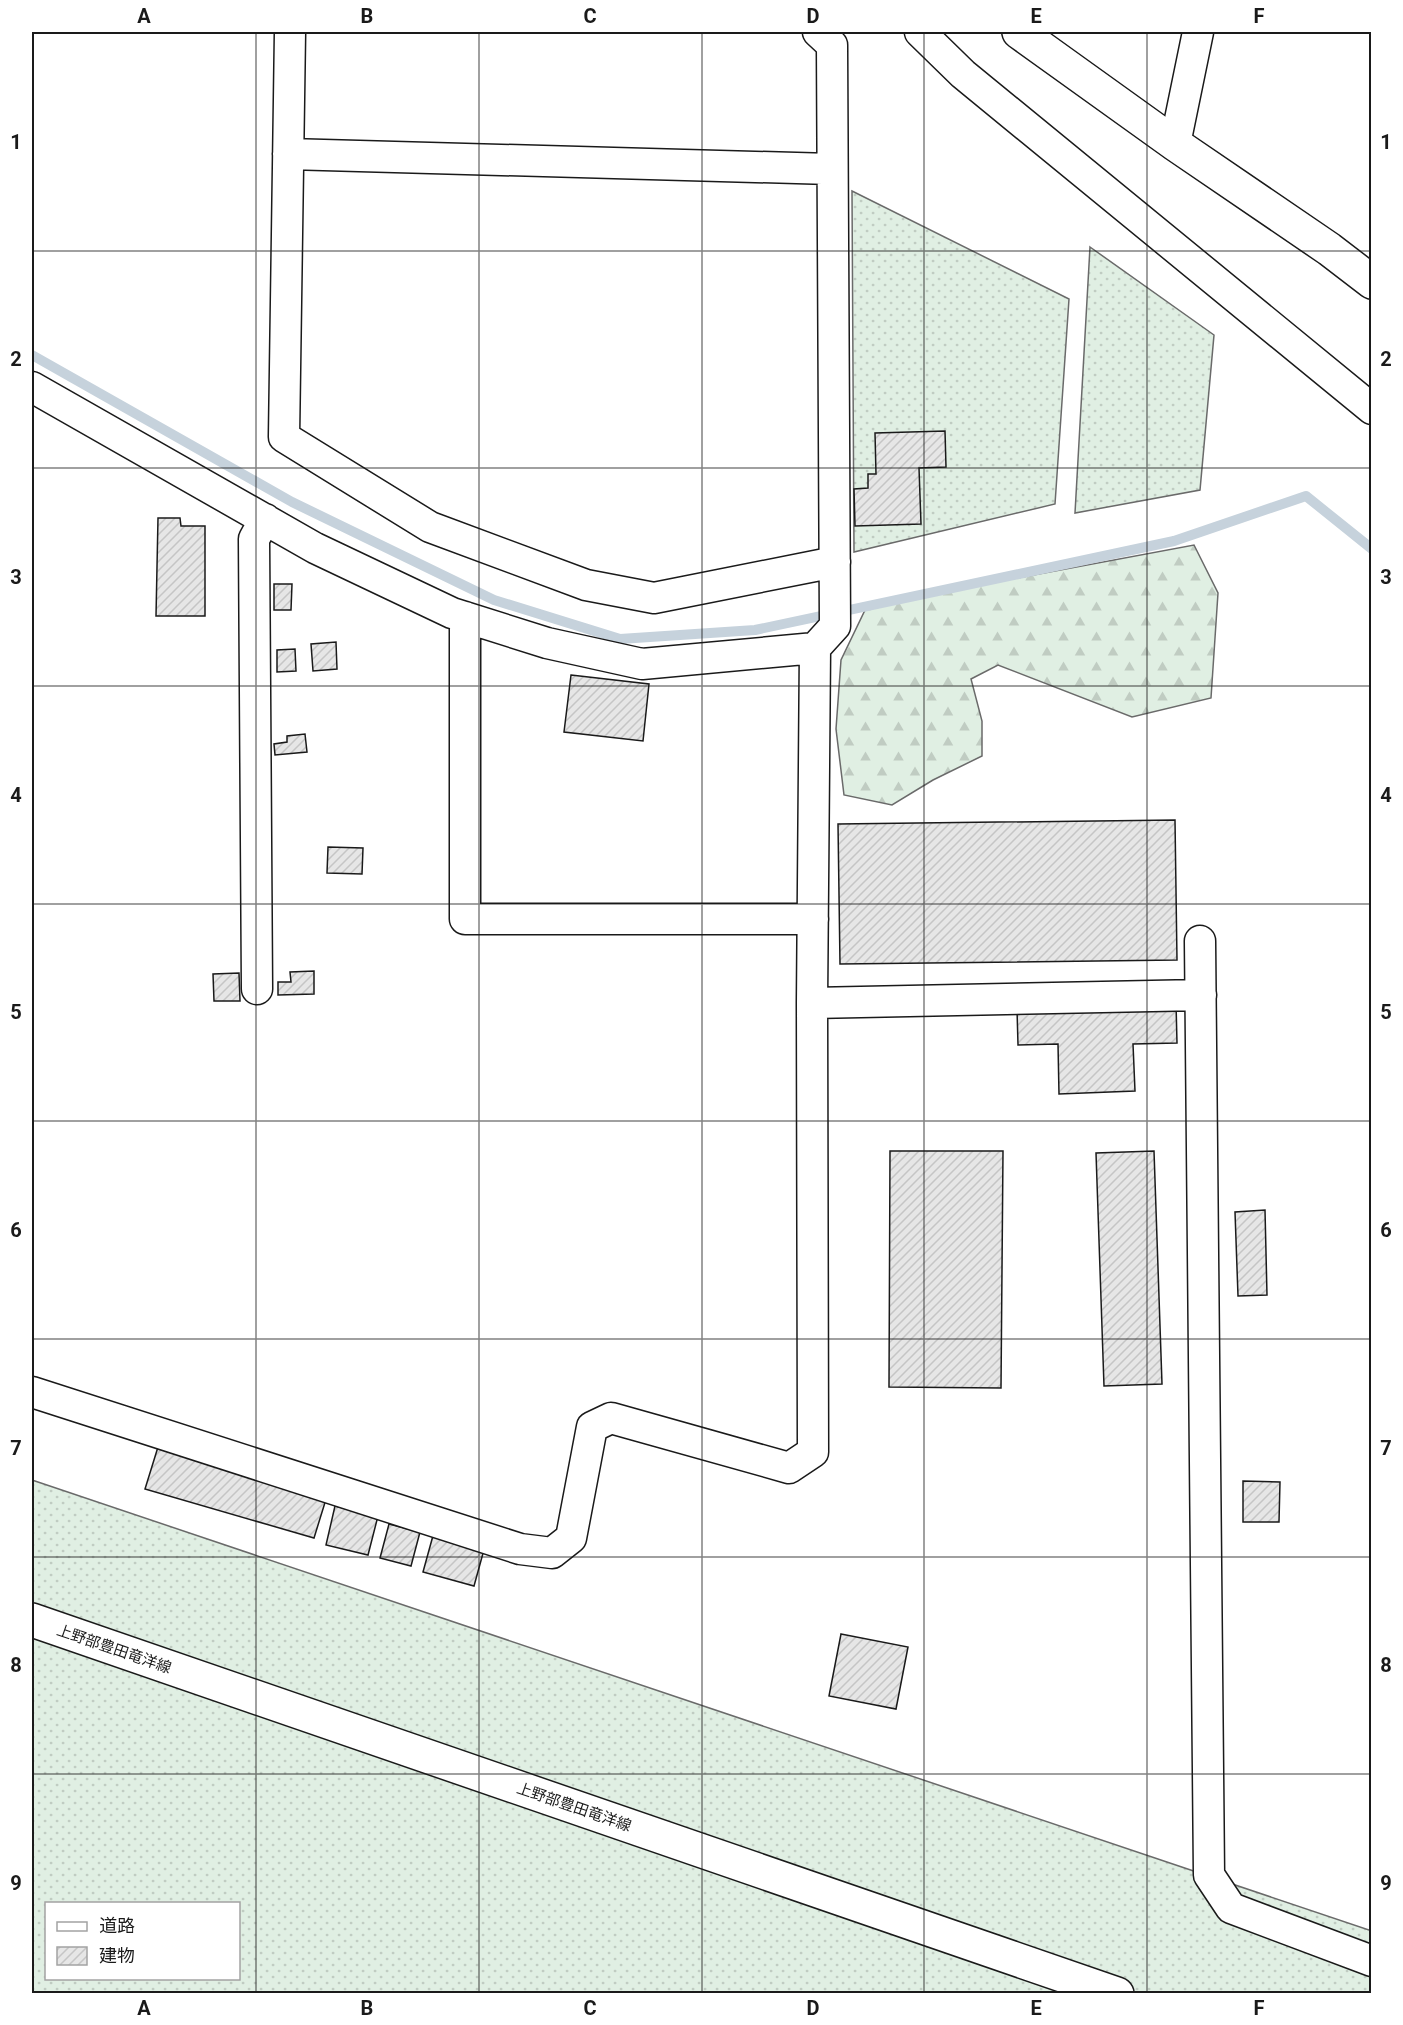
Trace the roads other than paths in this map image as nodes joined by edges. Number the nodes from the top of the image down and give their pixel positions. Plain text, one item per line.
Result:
1 (290, 32) edge
2 (818, 32) edge
3 (920, 32) edge
4 (1019, 32) edge
5 (1198, 32) edge
6 (1175, 144) junction
7 (288, 154) junction
8 (831, 169) junction
9 (1371, 282) edge
10 (32, 387) edge
11 (1371, 410) edge
12 (265, 519) junction
13 (835, 562) junction
14 (465, 617) junction
15 (815, 648) junction
16 (813, 919) junction
17 (1200, 941) dead end
18 (257, 989) dead end
19 (1201, 995) junction
20 (812, 1004) junction
21 (32, 1392) edge
22 (32, 1620) edge
23 (1371, 1961) edge
24 (1117, 1994) edge

1 - 7 street
2 - 8 street
3 - 11 street
4 - 6 main road
5 - 6 street
6 - 9 main road
7 - 8 street
7 - 13 street
8 - 13 street
10 - 12 street
12 - 14 street
12 - 18 street
13 - 15 street
14 - 15 street
14 - 16 street
15 - 16 street
16 - 20 street
17 - 19 street
19 - 20 street
19 - 23 street
20 - 21 street
22 - 24 main road, 上野部豊田竜洋線

